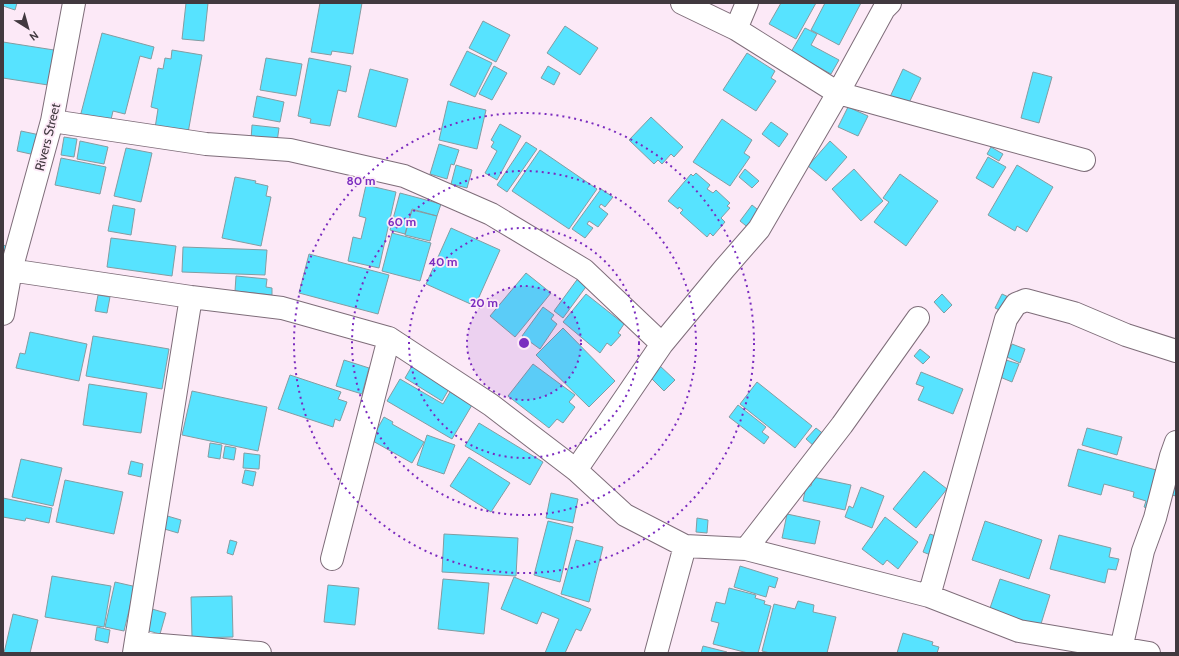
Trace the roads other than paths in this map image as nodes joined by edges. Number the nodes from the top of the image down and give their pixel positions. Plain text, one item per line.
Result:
1 (74, 3) edge
2 (682, 3) edge
3 (747, 3) edge
4 (890, 3) edge
5 (736, 29) junction
6 (838, 93) junction
7 (52, 121) junction
8 (1084, 160) dead end
9 (7, 269) edge
10 (191, 297) junction
11 (3, 314) edge
12 (918, 318) dead end
13 (389, 338) junction
14 (662, 344) junction
15 (1176, 350) edge
16 (1176, 442) edge
17 (576, 470) junction
18 (685, 546) junction
19 (746, 549) junction
20 (332, 559) dead end
21 (929, 596) junction
22 (135, 648) edge
23 (1121, 649) junction
24 (260, 653) edge
25 (656, 653) edge
26 (1149, 653) edge

1 - 7 street, Rivers Street
2 - 5 street
3 - 5 street
4 - 6 street
5 - 6 street
6 - 8 street
6 - 14 street
7 - 9 street, Rivers Street
7 - 14 street
9 - 10 street
9 - 11 street, Rivers Street
10 - 13 street
10 - 22 street
12 - 19 street
13 - 17 street
13 - 20 street
14 - 17 street
15 - 21 street
16 - 23 street
17 - 18 street
18 - 19 street
18 - 25 street
19 - 21 street
21 - 23 street
22 - 24 street
23 - 26 street

